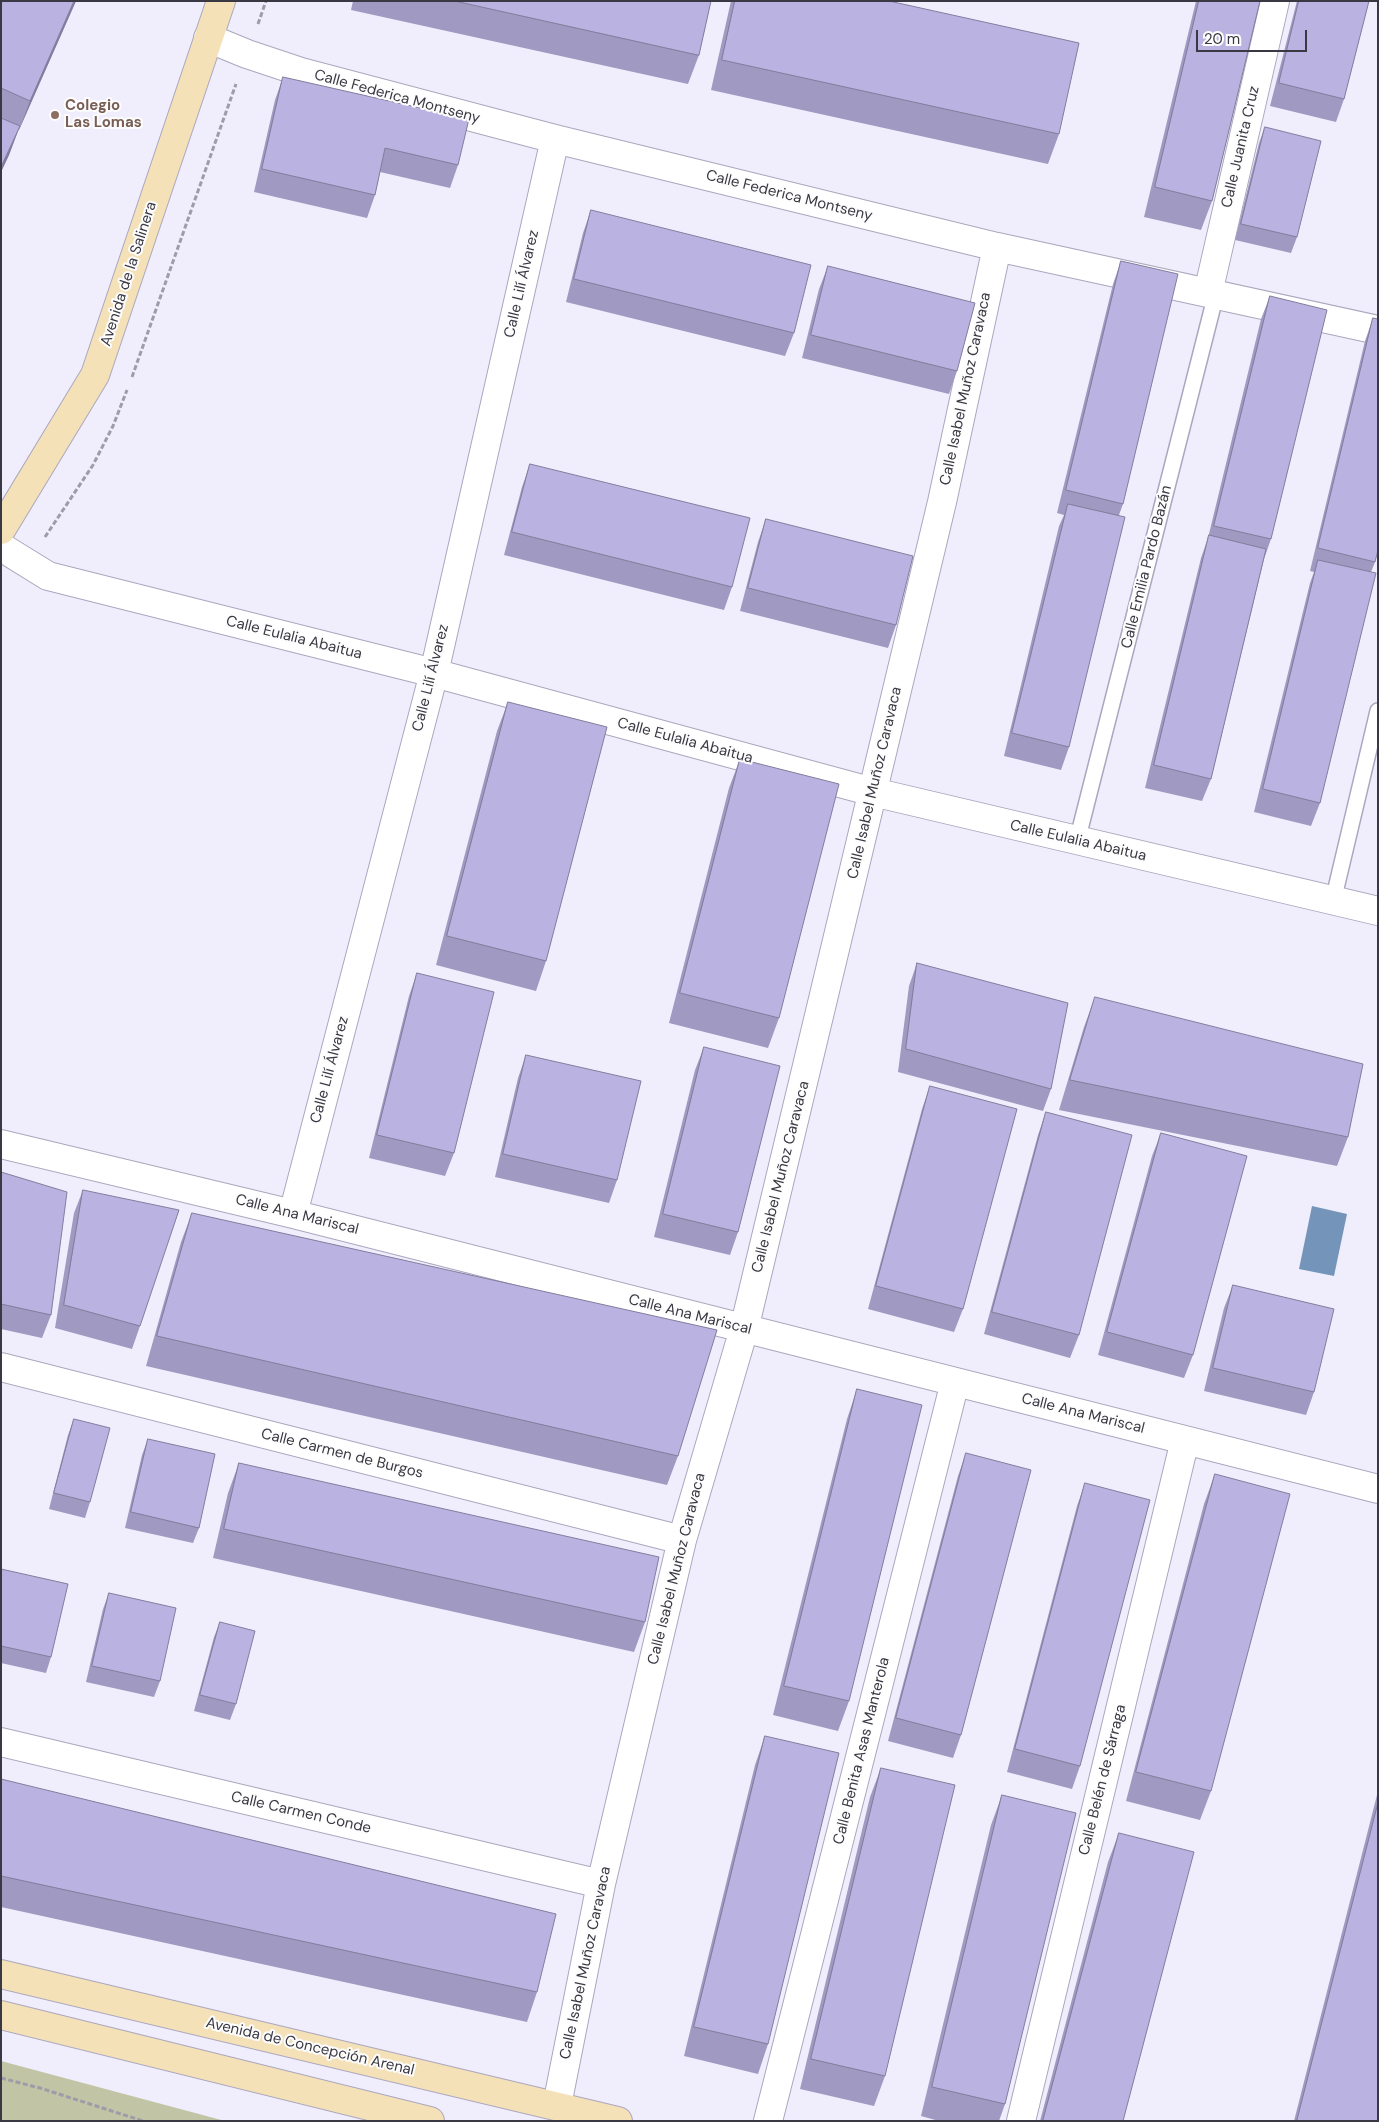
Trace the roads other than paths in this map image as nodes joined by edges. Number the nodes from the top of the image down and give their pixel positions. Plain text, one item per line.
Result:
1 (221, 1) edge
2 (1275, 1) edge
3 (208, 38) junction
4 (555, 139) junction
5 (997, 247) junction
6 (1212, 294) junction
7 (1378, 330) edge
8 (1, 530) edge
9 (1, 547) edge
10 (434, 673) junction
11 (1378, 711) edge
12 (873, 792) junction
13 (1077, 841) junction
14 (1333, 901) junction
15 (1378, 911) edge
16 (1, 1144) edge
17 (293, 1214) junction
18 (744, 1329) junction
19 (1, 1367) edge
20 (955, 1382) junction
21 (1185, 1440) junction
22 (1378, 1489) edge
23 (682, 1540) junction
24 (1, 1742) edge
25 (601, 1884) junction
26 (1, 1974) edge
27 (1, 2015) edge
28 (557, 2105) junction
29 (430, 2121) edge
30 (618, 2121) edge
31 (768, 2121) edge
32 (1021, 2121) edge

1 - 3 street, Avenida de la Salinera
2 - 6 street, Calle Juanita Cruz
3 - 4 street, Calle Federica Montseny
3 - 8 street, Avenida de la Salinera
4 - 5 street, Calle Federica Montseny
4 - 10 street, Calle Lilí Álvarez
5 - 6 street, Calle Federica Montseny
5 - 12 street, Calle Isabel Muñoz Caravaca
6 - 7 street, Calle Federica Montseny
6 - 13 lane, Calle Emilia Pardo Bazán
9 - 10 street, Calle Eulalia Abaitua
10 - 12 street, Calle Eulalia Abaitua
10 - 17 street, Calle Lilí Álvarez
11 - 14 lane
12 - 13 street, Calle Eulalia Abaitua
12 - 18 street, Calle Isabel Muñoz Caravaca
13 - 14 street, Calle Eulalia Abaitua
14 - 15 street, Calle Eulalia Abaitua
16 - 17 street, Calle Ana Mariscal
17 - 18 street, Calle Ana Mariscal
18 - 20 street, Calle Ana Mariscal
18 - 23 street, Calle Isabel Muñoz Caravaca
19 - 23 street, Calle Carmen de Burgos
20 - 21 street, Calle Ana Mariscal
20 - 31 street, Calle Benita Asas Manterola
21 - 22 street, Calle Ana Mariscal
21 - 32 street, Calle Belén de Sárraga
23 - 25 street, Calle Isabel Muñoz Caravaca
24 - 25 street, Calle Carmen Conde
25 - 28 street, Calle Isabel Muñoz Caravaca
26 - 28 street, Avenida de Concepción Arenal
27 - 29 street
28 - 30 street, Avenida de Concepción Arenal

